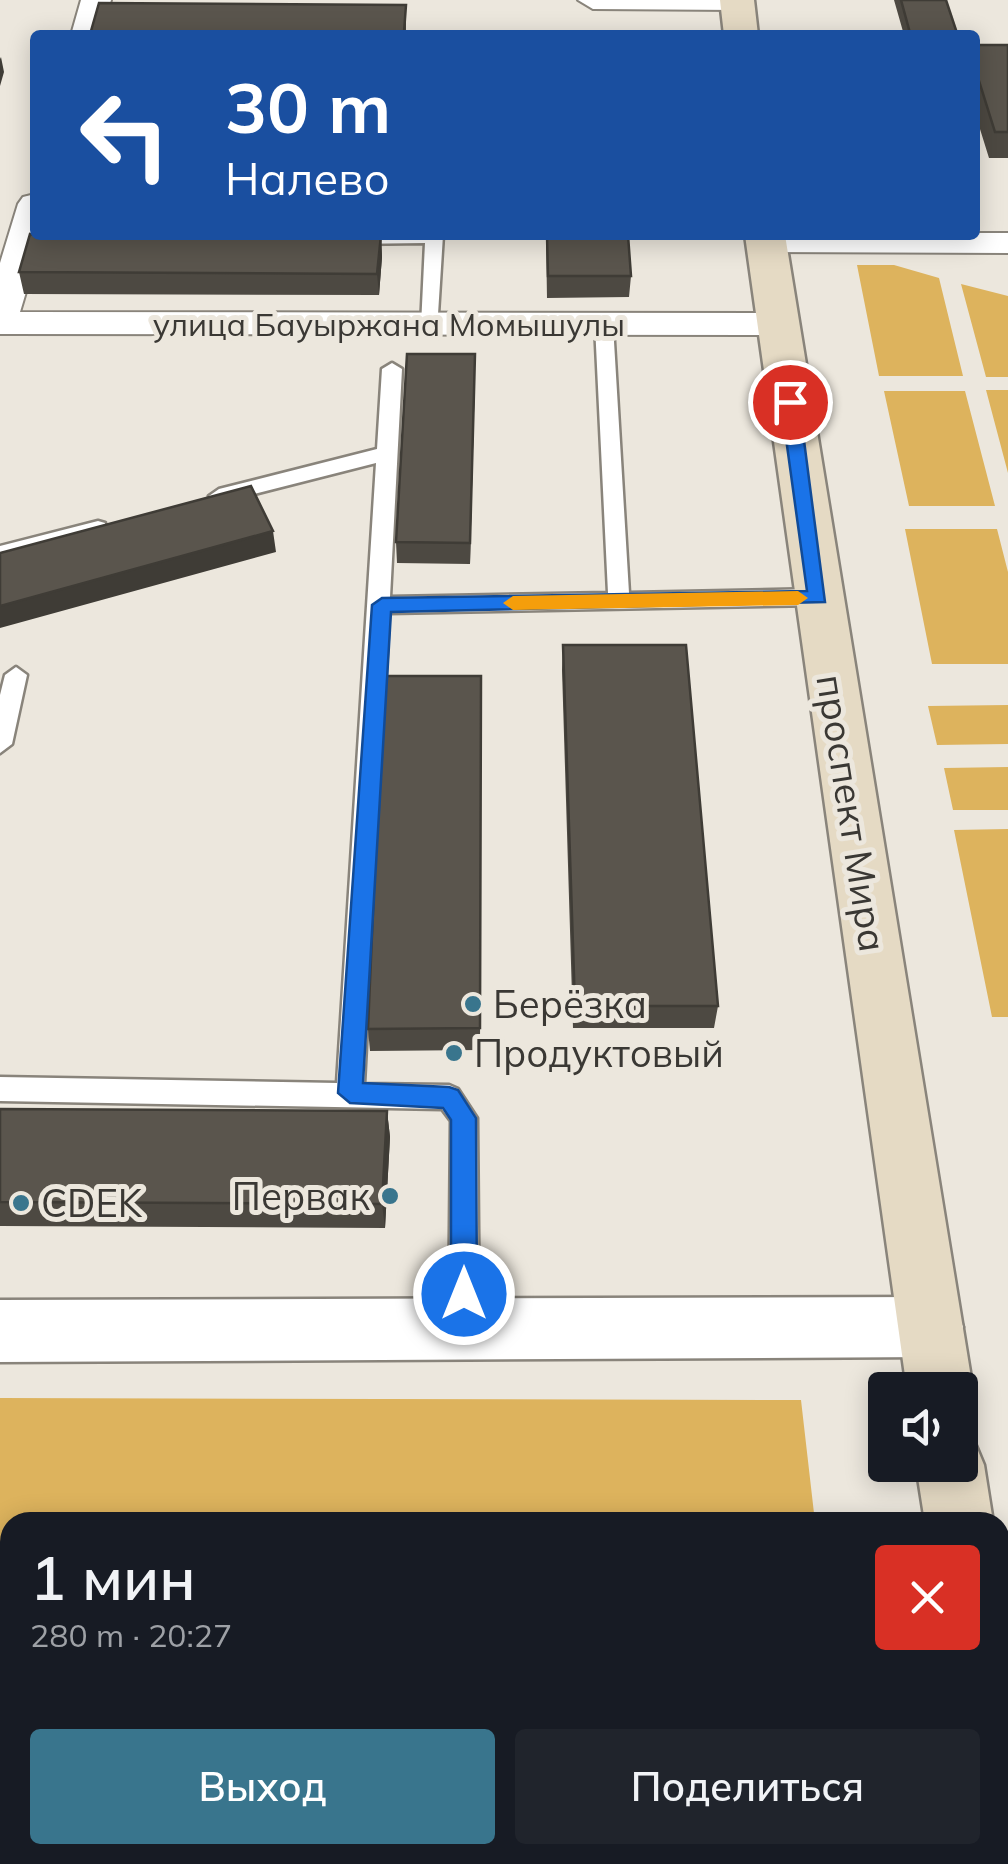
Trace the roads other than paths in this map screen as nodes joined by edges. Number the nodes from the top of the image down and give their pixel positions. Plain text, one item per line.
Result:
1 (96, 0) edge
2 (593, 0) edge
3 (737, 0) edge
4 (87, 30) edge
5 (740, 30) edge
6 (34, 240) edge
7 (434, 240) edge
8 (766, 240) edge
9 (887, 240) edge
10 (1008, 242) edge
11 (0, 322) edge
12 (778, 324) junction
13 (604, 325) junction
14 (430, 326) junction
15 (392, 369) dead end
16 (388, 453) junction
17 (204, 500) edge
18 (111, 524) edge
19 (0, 552) edge
20 (818, 597) junction
21 (619, 601) junction
22 (382, 605) junction
23 (16, 675) dead end
24 (0, 744) edge
25 (0, 1088) edge
26 (350, 1093) junction
27 (931, 1327) junction
28 (464, 1329) junction
29 (0, 1332) edge
30 (937, 1372) edge
31 (952, 1482) edge
32 (957, 1512) edge

1 - 4 street
2 - 3 street
3 - 5 main road
6 - 11 street
7 - 14 lane
8 - 12 main road, проспект Мира
9 - 10 street
11 - 14 street, улица Бауыржана Момышулы
12 - 13 street, улица Бауыржана Момышулы
12 - 20 main road, проспект Мира
13 - 14 street, улица Бауыржана Момышулы
13 - 21 lane
15 - 16 lane
16 - 17 lane
16 - 22 lane
18 - 19 lane
20 - 21 lane
20 - 27 main road, проспект Мира
21 - 22 lane
22 - 26 lane
23 - 24 lane
25 - 26 lane
26 - 28 lane
27 - 28 street
27 - 30 main road, проспект Мира
28 - 29 street
31 - 32 main road

